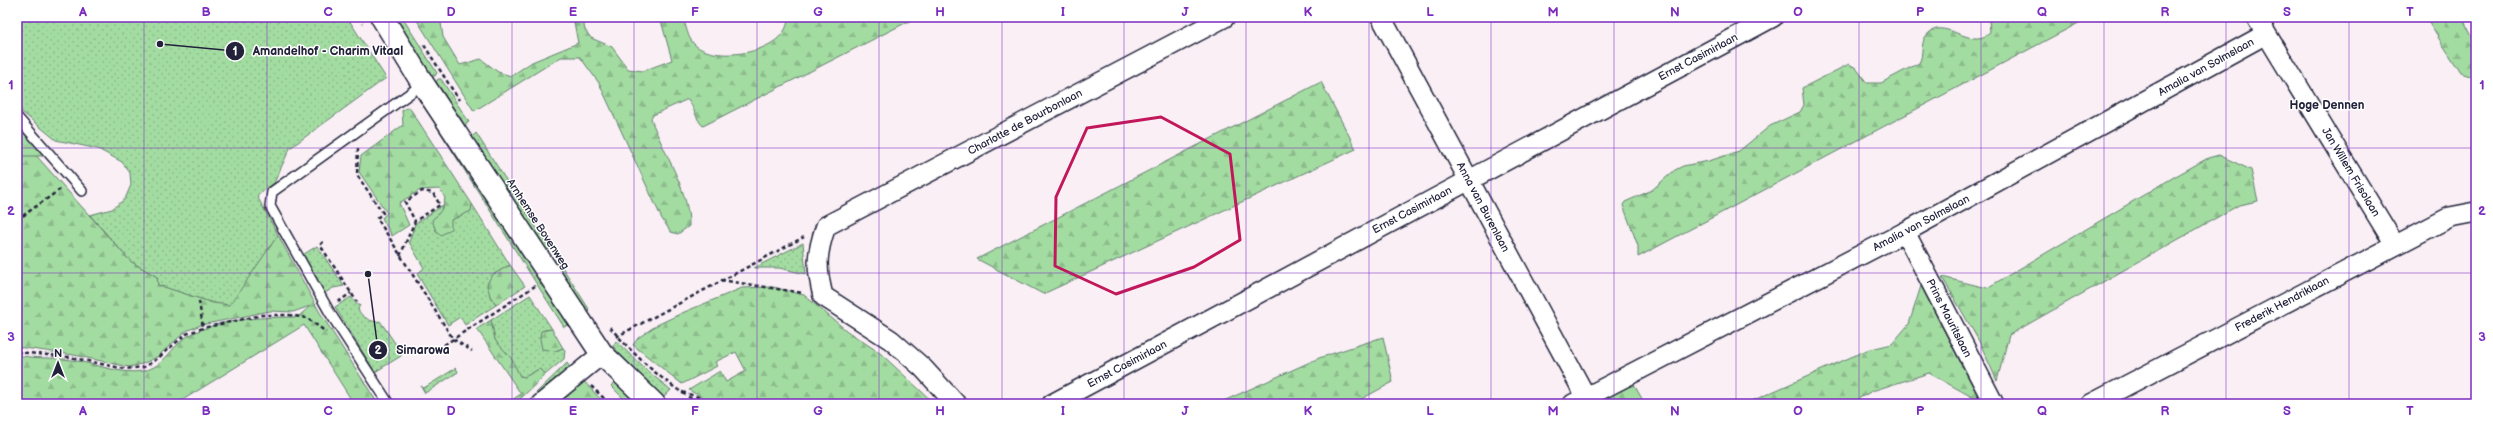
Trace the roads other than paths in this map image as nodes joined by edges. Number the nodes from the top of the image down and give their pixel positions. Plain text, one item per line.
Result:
1 (382, 17) edge
2 (1225, 17) edge
3 (1381, 17) edge
4 (1773, 17) edge
5 (2256, 17) edge
6 (2266, 34) junction
7 (423, 84) junction
8 (17, 117) edge
9 (1468, 180) junction
10 (82, 191) dead end
11 (2476, 212) edge
12 (1905, 232) junction
13 (2395, 245) junction
14 (602, 354) junction
15 (1579, 400) edge
16 (389, 404) edge
17 (541, 404) edge
18 (654, 404) edge
19 (956, 404) edge
20 (1052, 404) edge
21 (1994, 404) edge
22 (2091, 404) edge

1 - 7 main road, Arnhemse Bovenweg
2 - 19 street, Charlotte de Bourbonlaan
3 - 9 street, Anna van Burenlaan
4 - 9 street, Ernst Casimirlaan
5 - 6 street, Jan Willem Frisolaan
6 - 12 street, Amalia van Solmslaan
6 - 13 street, Jan Willem Frisolaan
7 - 14 main road, Arnhemse Bovenweg
7 - 16 lane
8 - 10 lane
9 - 15 street, Anna van Burenlaan
9 - 20 street, Ernst Casimirlaan
11 - 13 street, Frederik Hendriklaan
12 - 15 street, Amalia van Solmslaan
12 - 21 street, Prins Mauritslaan
13 - 22 street, Frederik Hendriklaan
14 - 17 street
14 - 18 main road, Arnhemse Bovenweg

